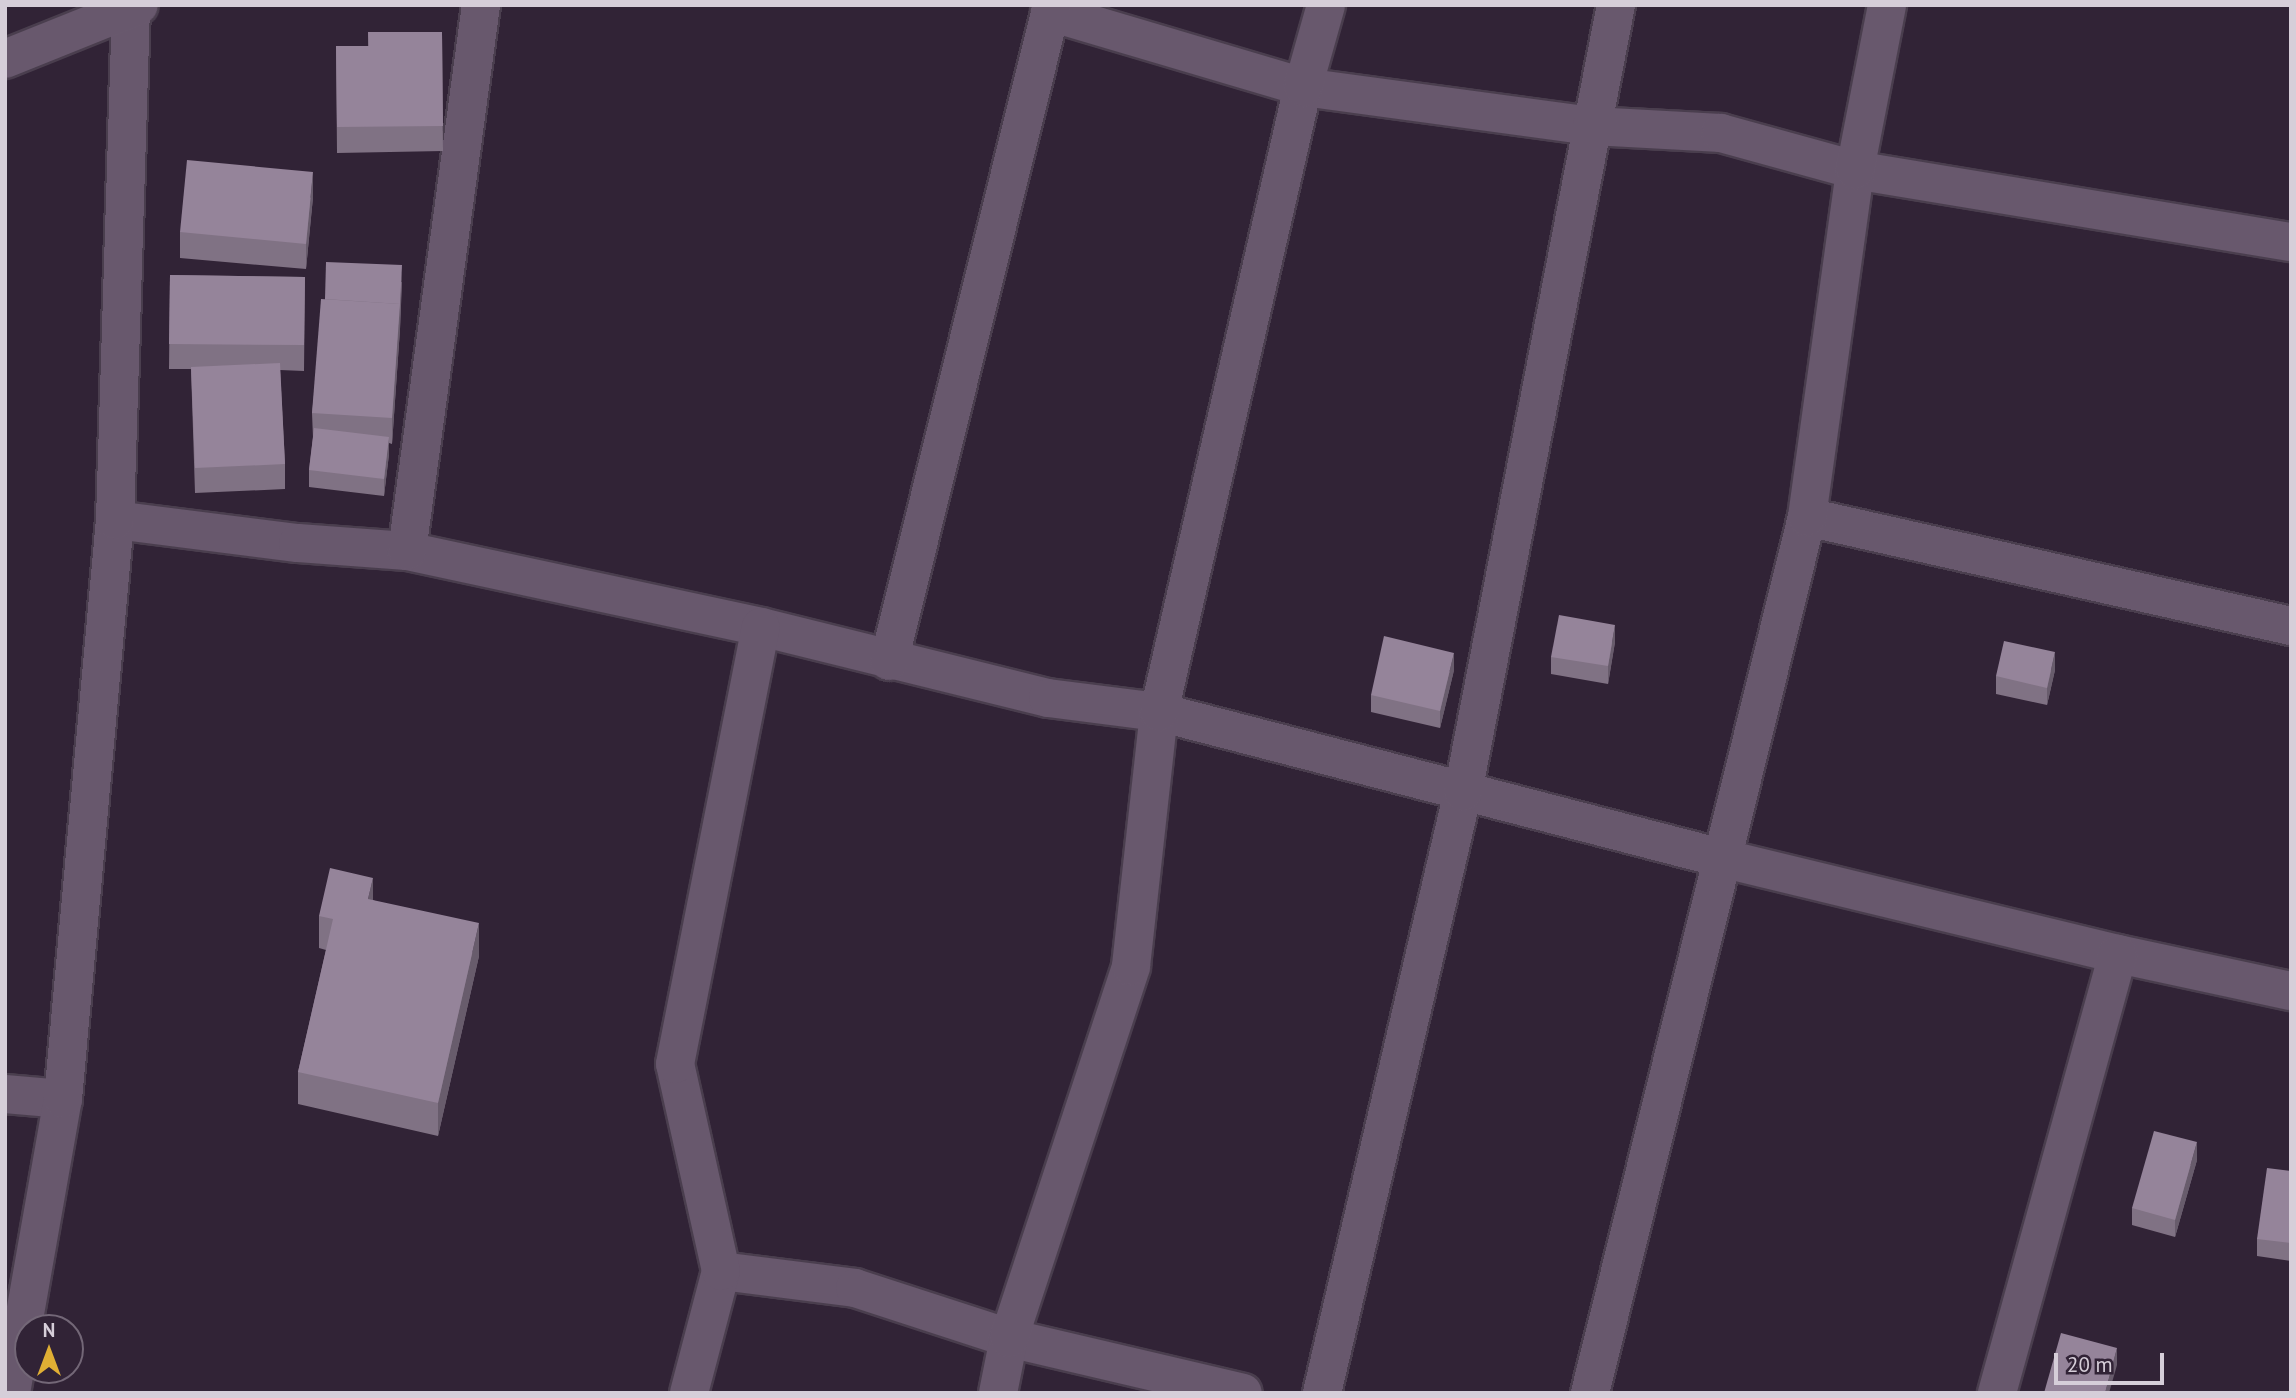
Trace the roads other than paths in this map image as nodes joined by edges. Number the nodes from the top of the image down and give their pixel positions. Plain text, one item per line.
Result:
1 (481, 5) edge
2 (1326, 5) edge
3 (1616, 5) edge
4 (1887, 5) edge
5 (135, 6) edge
6 (1051, 9) edge
7 (5, 59) edge
8 (1303, 87) junction
9 (1592, 126) junction
10 (1856, 170) junction
11 (2291, 242) edge
12 (1807, 517) junction
13 (116, 520) junction
14 (407, 551) junction
15 (761, 626) junction
16 (2291, 626) edge
17 (889, 661) junction
18 (1159, 712) junction
19 (1463, 792) junction
20 (1725, 859) junction
21 (2118, 954) junction
22 (2291, 991) edge
23 (5, 1094) edge
24 (64, 1099) junction
25 (721, 1271) junction
26 (1009, 1338) junction
27 (11, 1393) edge
28 (689, 1393) edge
29 (998, 1393) edge
30 (1243, 1393) edge
31 (1322, 1393) edge
32 (1590, 1393) edge
33 (1997, 1393) edge

1 - 14 street
2 - 8 street
3 - 9 street
4 - 10 street
5 - 7 street
5 - 13 street
6 - 8 street
6 - 17 street
8 - 9 street
8 - 18 street
9 - 10 street
9 - 19 street
10 - 11 street
10 - 12 street
12 - 16 street
12 - 20 street
13 - 14 street
13 - 24 street
14 - 15 street
15 - 17 street
15 - 25 street
17 - 18 street
18 - 19 street
18 - 26 street
19 - 20 street
19 - 31 street
20 - 21 street
20 - 32 street
21 - 22 street
21 - 33 street
23 - 24 street
24 - 27 street
25 - 26 street
25 - 28 street
26 - 29 street
26 - 30 street

